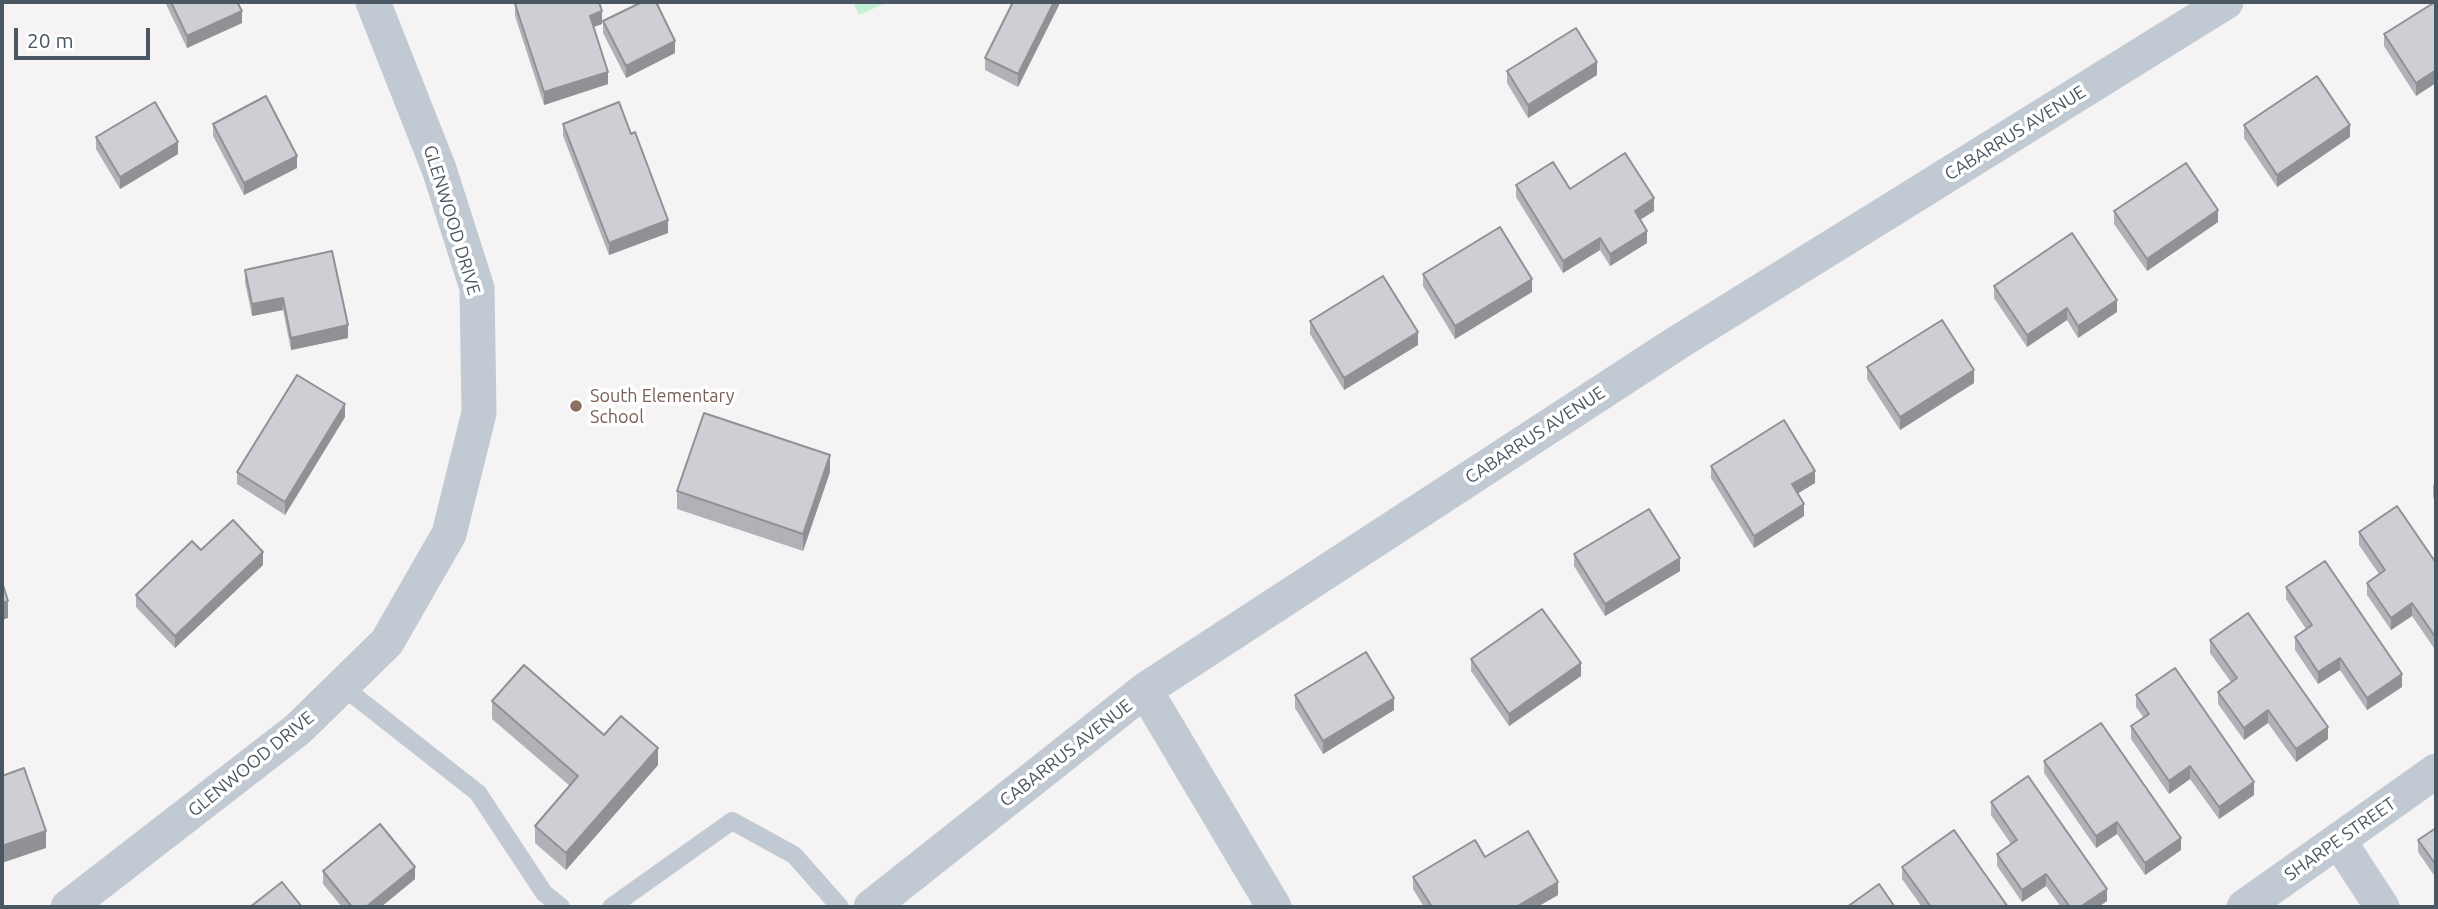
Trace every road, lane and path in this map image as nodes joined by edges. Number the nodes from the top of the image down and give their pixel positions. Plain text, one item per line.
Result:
1 (373, 2) edge
2 (2226, 2) edge
3 (342, 686) junction
4 (1145, 690) junction
5 (2436, 771) edge
6 (2339, 841) junction
7 (68, 907) edge
8 (561, 907) edge
9 (611, 907) edge
10 (840, 907) edge
11 (871, 907) edge
12 (1274, 907) edge
13 (2244, 907) edge
14 (2382, 907) edge

1 - 3 street, GLENWOOD DRIVE
2 - 4 street, CABARRUS AVENUE
3 - 7 street, GLENWOOD DRIVE
3 - 8 lane
4 - 11 street, CABARRUS AVENUE
4 - 12 street
5 - 6 street, SHARPE STREET
6 - 13 street, SHARPE STREET
6 - 14 street
9 - 10 lane

